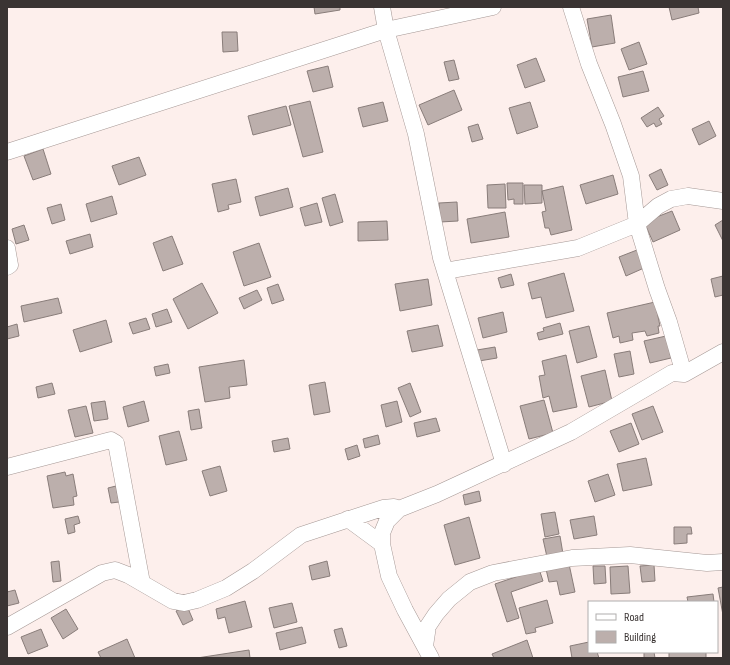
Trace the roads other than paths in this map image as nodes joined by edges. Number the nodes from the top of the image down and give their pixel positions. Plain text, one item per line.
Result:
1 (382, 7) edge
2 (493, 7) edge
3 (571, 7) edge
4 (386, 30) junction
5 (7, 152) edge
6 (723, 201) edge
7 (637, 224) junction
8 (7, 248) edge
9 (7, 267) edge
10 (445, 271) junction
11 (723, 352) edge
12 (684, 374) junction
13 (504, 464) junction
14 (7, 467) edge
15 (399, 509) junction
16 (348, 519) junction
17 (382, 544) junction
18 (723, 562) edge
19 (142, 583) junction
20 (7, 627) edge
21 (428, 652) edge

1 - 4 street
2 - 4 street
3 - 7 street
4 - 5 street
4 - 10 street
6 - 7 street
7 - 10 street
7 - 12 street
8 - 9 street
10 - 13 street
11 - 12 street
12 - 13 street
13 - 15 street
14 - 19 street
15 - 16 street
15 - 17 street
16 - 17 street
16 - 19 street
17 - 21 street
18 - 21 street
19 - 20 street

